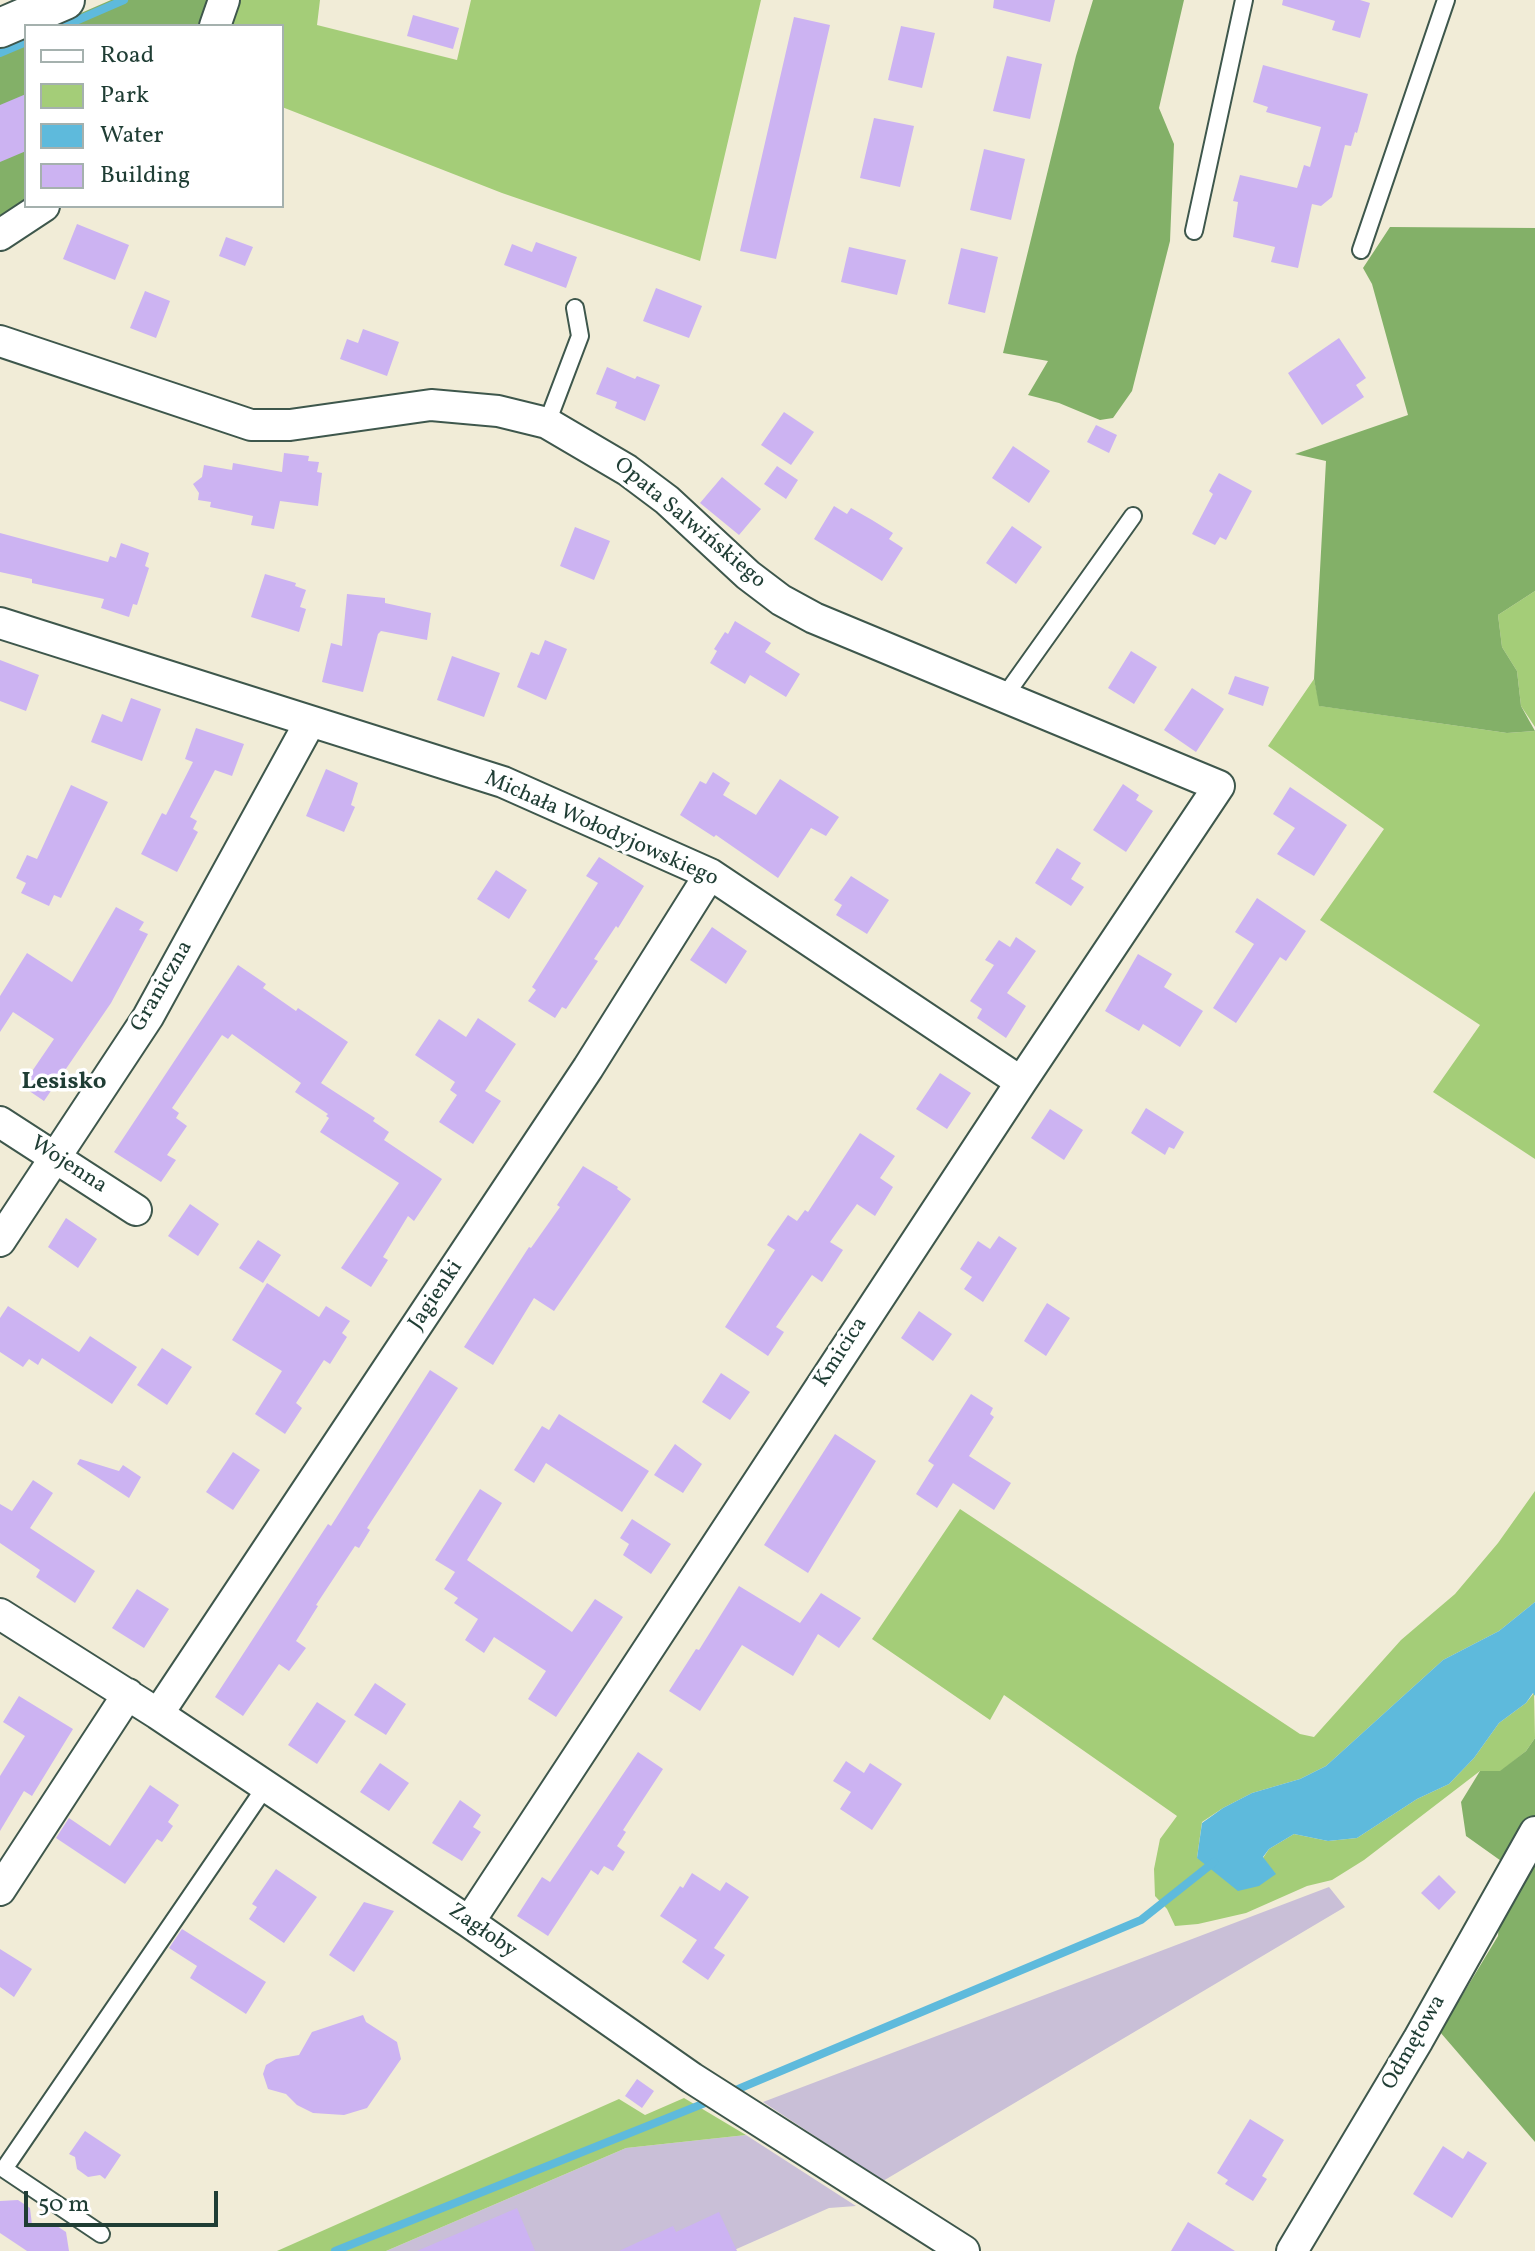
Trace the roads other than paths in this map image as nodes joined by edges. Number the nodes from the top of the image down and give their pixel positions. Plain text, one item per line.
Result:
1 (224, 0) edge
2 (1244, 0) edge
3 (1446, 0) edge
4 (52, 2) edge
5 (216, 24) edge
6 (0, 28) edge
7 (41, 208) edge
8 (1194, 231) dead end
9 (0, 235) edge
10 (1361, 250) dead end
11 (575, 308) dead end
12 (0, 341) edge
13 (547, 423) junction
14 (1133, 516) dead end
15 (0, 623) edge
16 (1004, 697) junction
17 (310, 722) junction
18 (1219, 786) joint
19 (710, 874) junction
20 (1021, 1082) junction
21 (0, 1122) edge
22 (53, 1158) junction
23 (136, 1210) dead end
24 (0, 1241) edge
25 (4, 1624) edge
26 (128, 1694) junction
27 (158, 1714) junction
28 (266, 1786) junction
29 (1535, 1832) edge
30 (0, 1890) edge
31 (469, 1922) junction
32 (101, 2234) dead end
33 (964, 2251) edge
34 (1292, 2251) edge

1 - 5 street
2 - 8 lane
3 - 10 lane
4 - 6 street
7 - 9 street
11 - 13 lane
12 - 13 street, Opata Salwińskiego
13 - 16 street, Opata Salwińskiego
14 - 16 lane
15 - 17 street, Michała Wołodyjowskiego
16 - 18 street, Opata Salwińskiego
17 - 19 street, Michała Wołodyjowskiego
17 - 22 street, Graniczna
18 - 20 street, Kmicica
19 - 20 street, Michała Wołodyjowskiego
19 - 27 street, Jagienki
20 - 31 street, Kmicica
21 - 22 street, Wojenna
22 - 23 street, Wojenna
22 - 24 street, Graniczna
25 - 26 street, Zagłoby
26 - 27 street, Zagłoby
26 - 30 street
27 - 28 street, Zagłoby
28 - 31 street, Zagłoby
28 - 32 lane
29 - 34 street, Odmętowa
31 - 33 street, Zagłoby

